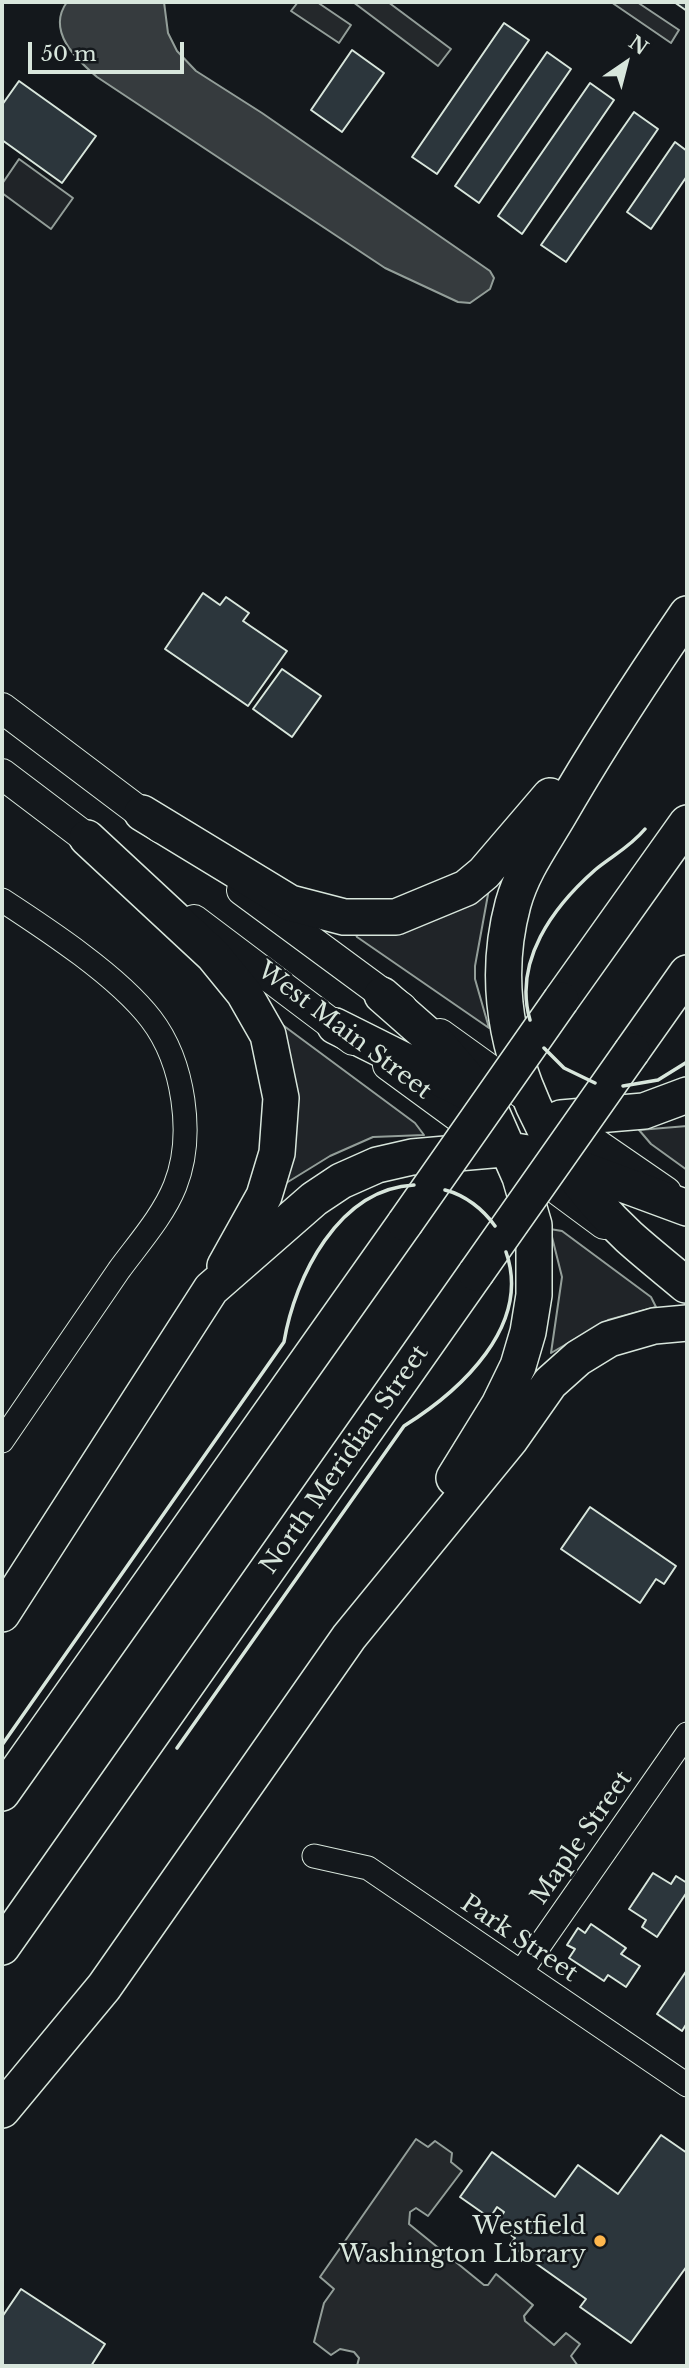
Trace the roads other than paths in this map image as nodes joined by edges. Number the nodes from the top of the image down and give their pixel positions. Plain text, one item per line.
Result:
1 (687, 614) edge
2 (2, 708) edge
3 (611, 724) junction
4 (2, 774) edge
5 (142, 813) junction
6 (687, 822) edge
7 (87, 838) junction
8 (2, 900) edge
9 (687, 972) edge
10 (382, 995) junction
11 (335, 1026) junction
12 (687, 1094) edge
13 (487, 1102) junction
14 (542, 1110) junction
15 (508, 1151) junction
16 (566, 1163) junction
17 (687, 1208) edge
18 (687, 1285) edge
19 (211, 1289) junction
20 (687, 1323) edge
21 (2, 1441) edge
22 (408, 1561) junction
23 (2, 1614) edge
24 (687, 1734) edge
25 (2, 1793) edge
26 (314, 1856) dead end
27 (2, 1947) edge
28 (521, 1972) junction
29 (687, 2085) edge
30 (2, 2110) edge

1 - 3 highway
2 - 5 main road
3 - 5 highway
3 - 14 highway
4 - 7 main road, West Main Street
5 - 10 main road
6 - 25 highway, bridge
7 - 11 main road, West Main Street
7 - 19 highway
8 - 21 street
9 - 27 highway, North Meridian Street, bridge
10 - 13 highway
10 - 14 main road
11 - 13 highway
11 - 15 main road, West Main Street
12 - 14 highway
13 - 14 highway
13 - 15 highway
14 - 16 highway
14 - 17 main road
15 - 16 highway
15 - 18 main road, West Main Street
15 - 19 highway
15 - 22 highway
16 - 17 highway
16 - 18 highway
19 - 23 highway
20 - 22 highway
22 - 30 highway
24 - 28 street, Maple Street
26 - 28 street, Park Street
28 - 29 street, Park Street

